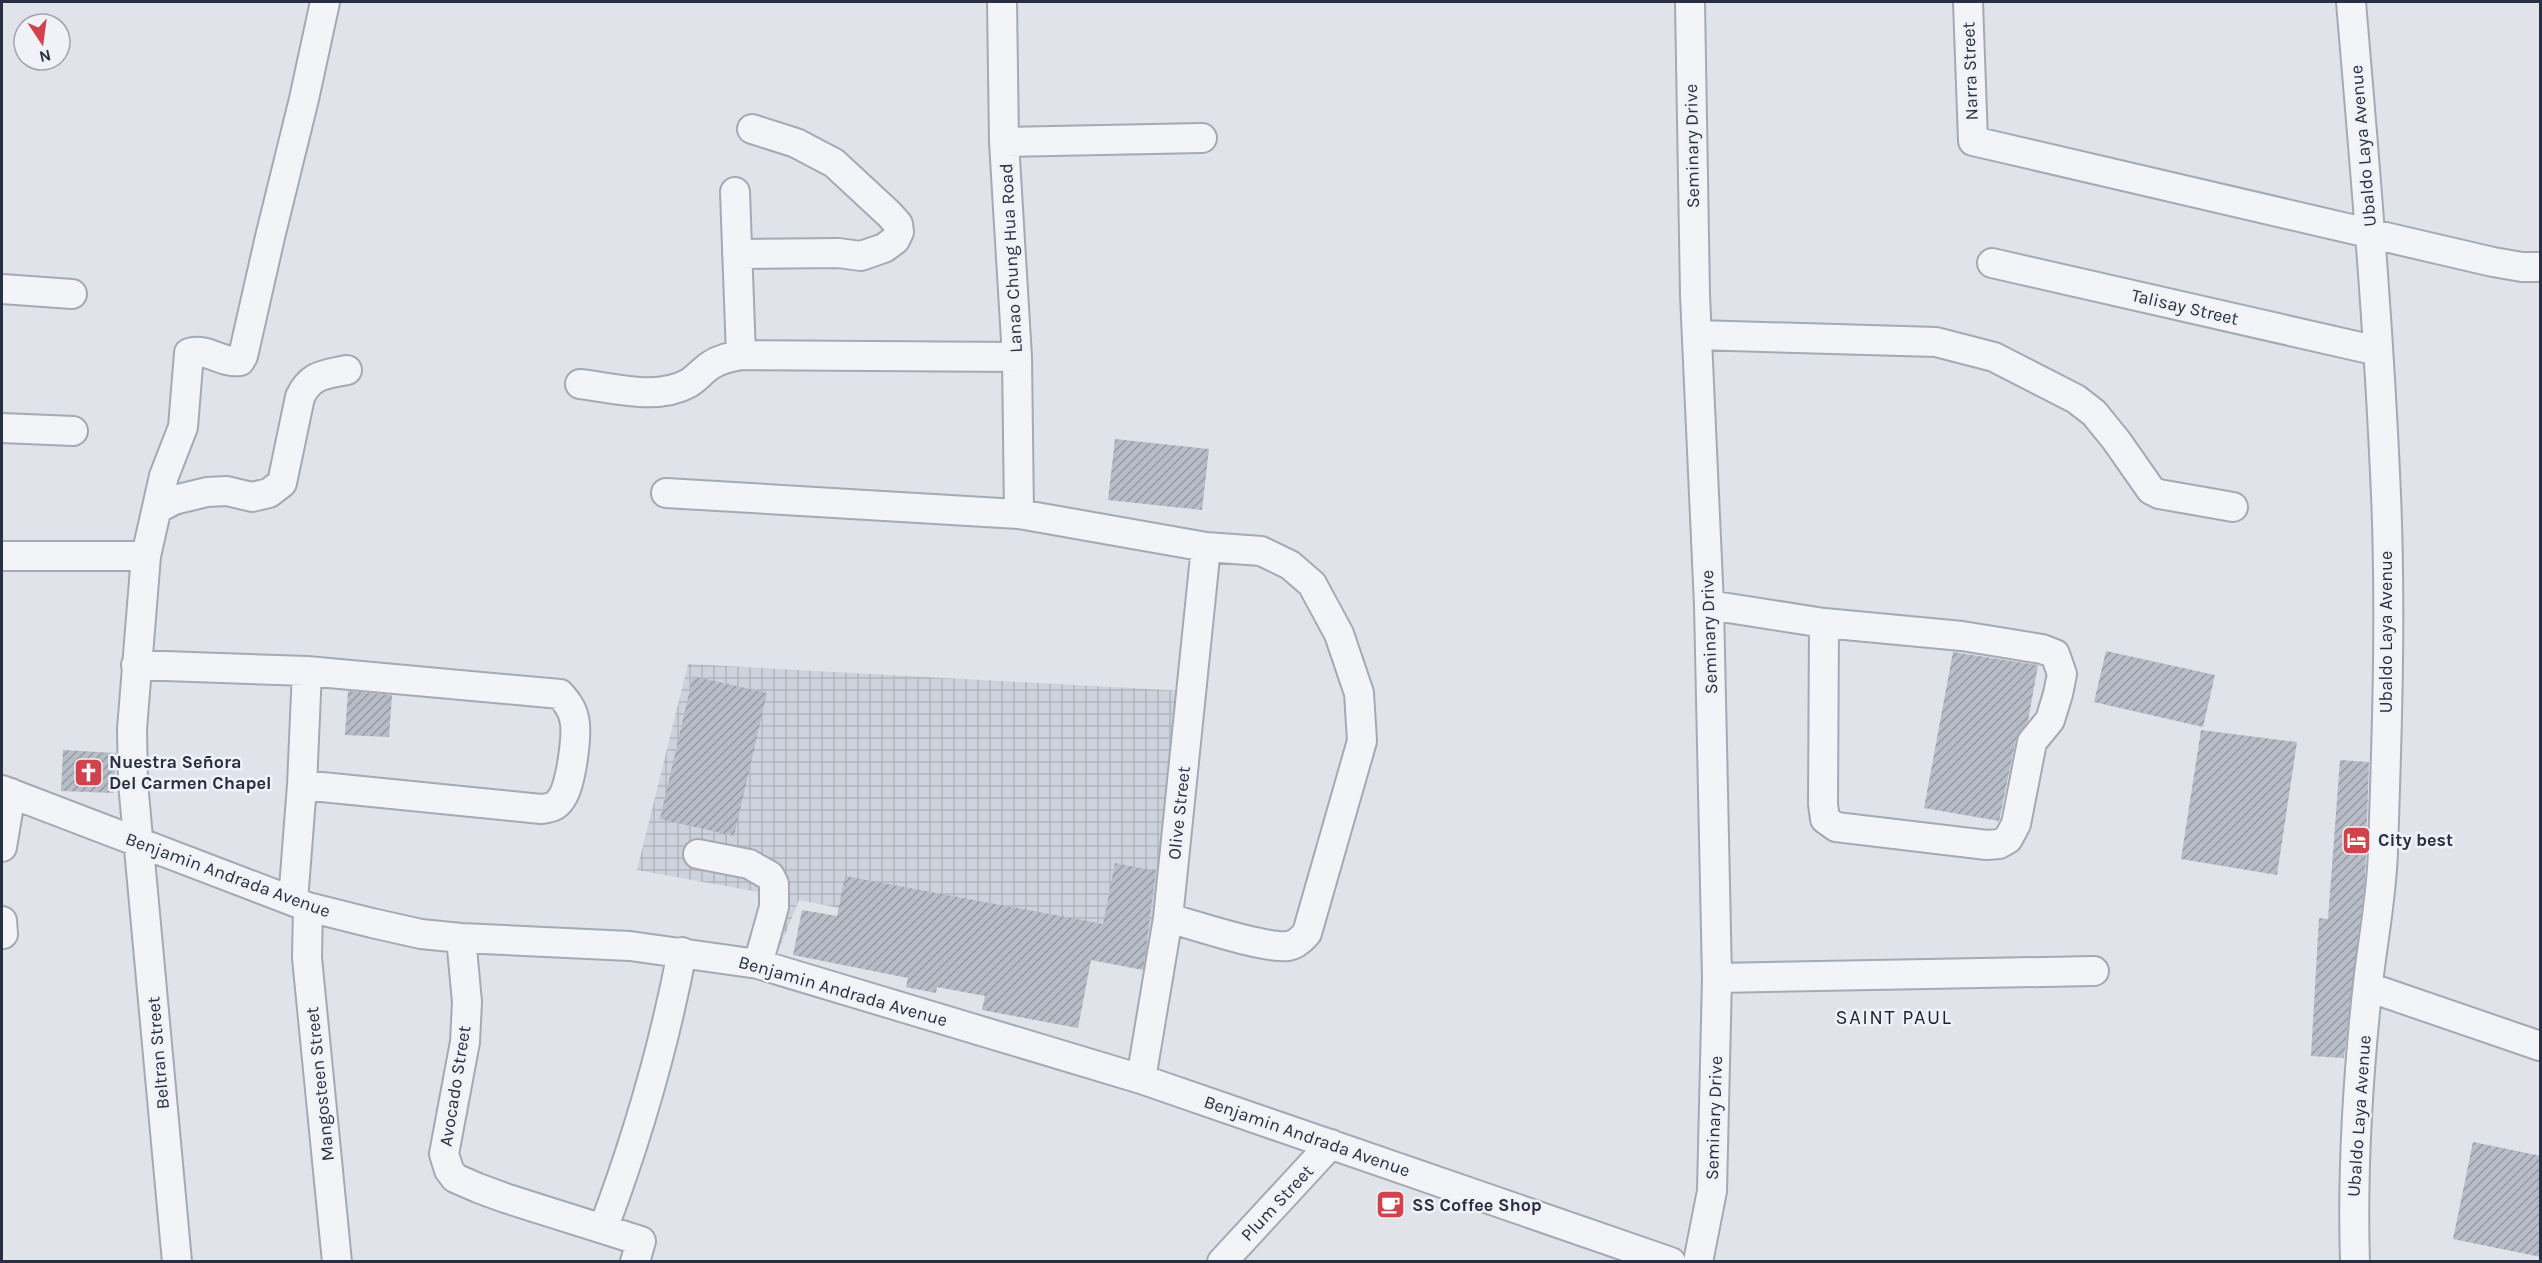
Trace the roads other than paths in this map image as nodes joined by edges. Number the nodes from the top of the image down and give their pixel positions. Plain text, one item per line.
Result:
1 (325, 2) edge
2 (1002, 2) edge
3 (1690, 2) edge
4 (1968, 2) edge
5 (2351, 2) edge
6 (752, 129) dead end
7 (1202, 138) dead end
8 (1004, 142) junction
9 (735, 192) dead end
10 (2370, 234) junction
11 (737, 254) junction
12 (1992, 263) dead end
13 (2541, 267) edge
14 (2, 289) edge
15 (72, 294) dead end
16 (1697, 335) junction
17 (2378, 351) junction
18 (741, 355) junction
19 (1017, 357) junction
20 (347, 370) dead end
21 (580, 384) dead end
22 (2, 428) edge
23 (73, 431) dead end
24 (666, 493) dead end
25 (2233, 507) dead end
26 (157, 509) junction
27 (1019, 514) junction
28 (1206, 546) junction
29 (146, 555) junction
30 (2, 556) edge
31 (1708, 605) junction
32 (1824, 623) junction
33 (136, 665) junction
34 (307, 671) junction
35 (302, 785) junction
36 (6, 791) edge
37 (139, 844) junction
38 (2, 847) edge
39 (698, 854) dead end
40 (300, 904) junction
41 (1168, 918) junction
42 (461, 938) junction
43 (682, 952) junction
44 (758, 964) junction
45 (2094, 971) dead end
46 (1717, 978) junction
47 (2368, 987) junction
48 (2541, 1046) edge
49 (1141, 1079) junction
50 (1331, 1143) junction
51 (603, 1229) junction
52 (177, 1262) edge
53 (337, 1262) edge
54 (635, 1262) edge
55 (1222, 1262) edge
56 (1671, 1262) edge
57 (1698, 1262) edge
58 (2355, 1262) edge

1 - 26 street, Beltran Street
2 - 8 street, Lanao Chung Hua Road
3 - 16 street, Seminary Drive
4 - 10 street, Narra Street
5 - 10 street, Ubaldo Laya Avenue
6 - 11 street
7 - 8 street
8 - 19 street, Lanao Chung Hua Road
9 - 11 street
10 - 13 street
10 - 17 street, Ubaldo Laya Avenue
11 - 18 street
12 - 17 street, Talisay Street
14 - 15 street
16 - 25 street
16 - 31 street, Seminary Drive
17 - 47 street, Ubaldo Laya Avenue
18 - 19 street
18 - 21 street
19 - 27 street, Lanao Chung Hua Road
20 - 26 street
22 - 23 street
24 - 27 street
26 - 29 street, Beltran Street
27 - 28 street
28 - 41 street, Olive Street
28 - 41 street
29 - 30 street
29 - 33 street, Beltran Street
31 - 32 street
31 - 46 street, Seminary Drive
32 - 32 street
33 - 34 street
33 - 37 street, Beltran Street
34 - 35 street, Mangosteen Street
34 - 35 street
35 - 40 street, Mangosteen Street
36 - 37 street, Benjamin Andrada Avenue
36 - 38 street
37 - 40 street, Benjamin Andrada Avenue
37 - 52 street, Beltran Street
39 - 44 street
40 - 42 street, Benjamin Andrada Avenue
40 - 53 street, Mangosteen Street
41 - 49 street, Olive Street
42 - 43 street, Benjamin Andrada Avenue
42 - 51 street, Avocado Street
43 - 44 street, Benjamin Andrada Avenue
43 - 51 street
44 - 49 street, Benjamin Andrada Avenue
45 - 46 street
46 - 57 street, Seminary Drive
47 - 48 street
47 - 58 street, Ubaldo Laya Avenue
49 - 50 street, Benjamin Andrada Avenue
50 - 55 street, Plum Street
50 - 56 street, Benjamin Andrada Avenue
51 - 54 street

